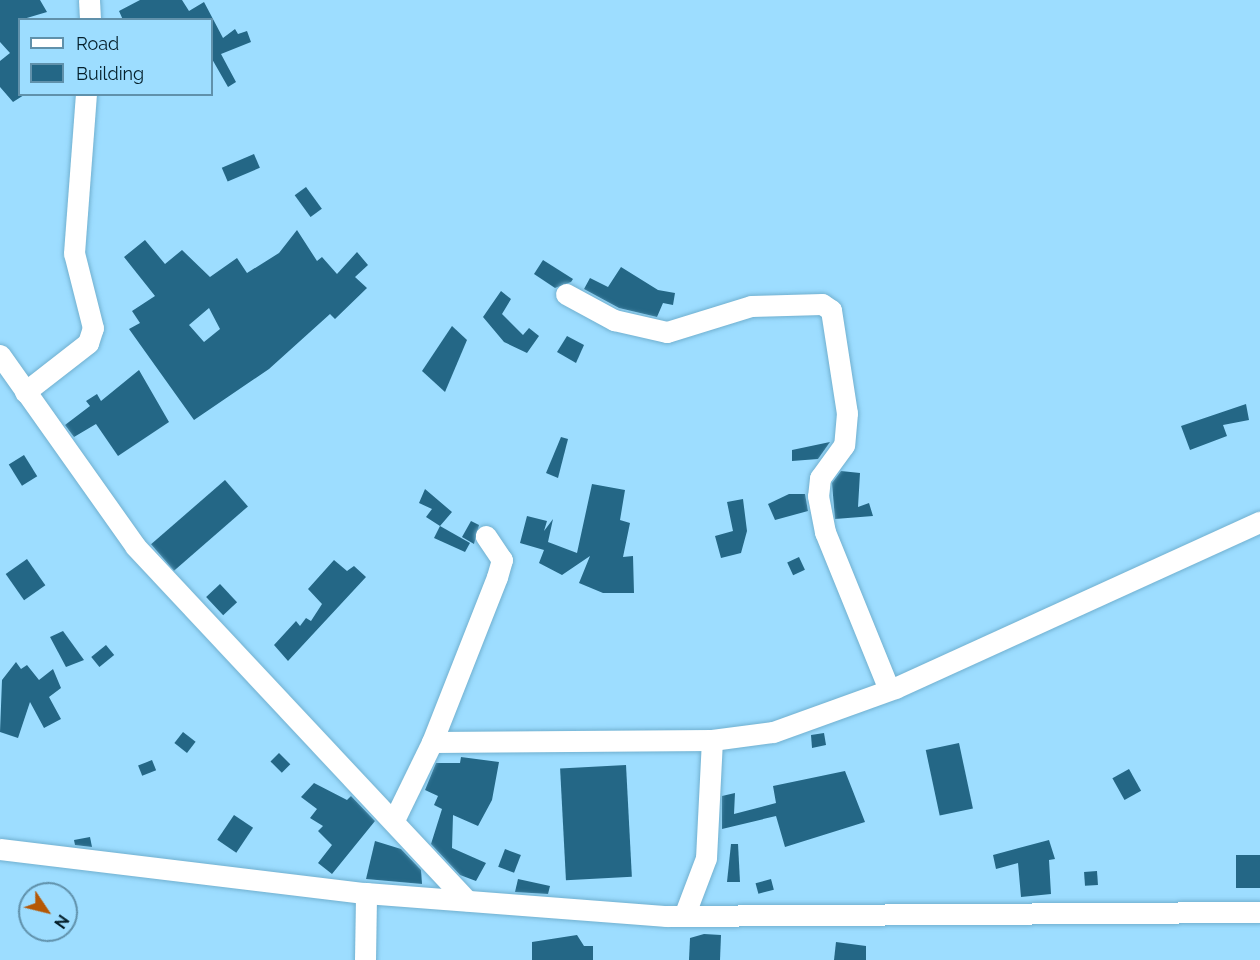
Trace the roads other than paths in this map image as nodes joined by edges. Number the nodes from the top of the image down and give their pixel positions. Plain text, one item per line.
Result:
1 (89, 0) edge
2 (90, 18) edge
3 (86, 96) edge
4 (566, 294) dead end
5 (0, 355) edge
6 (26, 392) junction
7 (1260, 522) edge
8 (486, 536) dead end
9 (889, 690) junction
10 (712, 740) junction
11 (432, 742) junction
12 (395, 819) junction
13 (0, 849) edge
14 (366, 893) junction
15 (466, 900) junction
16 (1260, 912) edge
17 (684, 916) junction
18 (365, 960) edge

1 - 2 street
3 - 6 street
4 - 9 street
5 - 6 street
6 - 12 street
7 - 9 street
8 - 11 street
9 - 10 street
10 - 11 street
10 - 17 street
11 - 12 street
12 - 15 street
13 - 14 street
14 - 15 street
14 - 18 street
15 - 17 street
16 - 17 street

